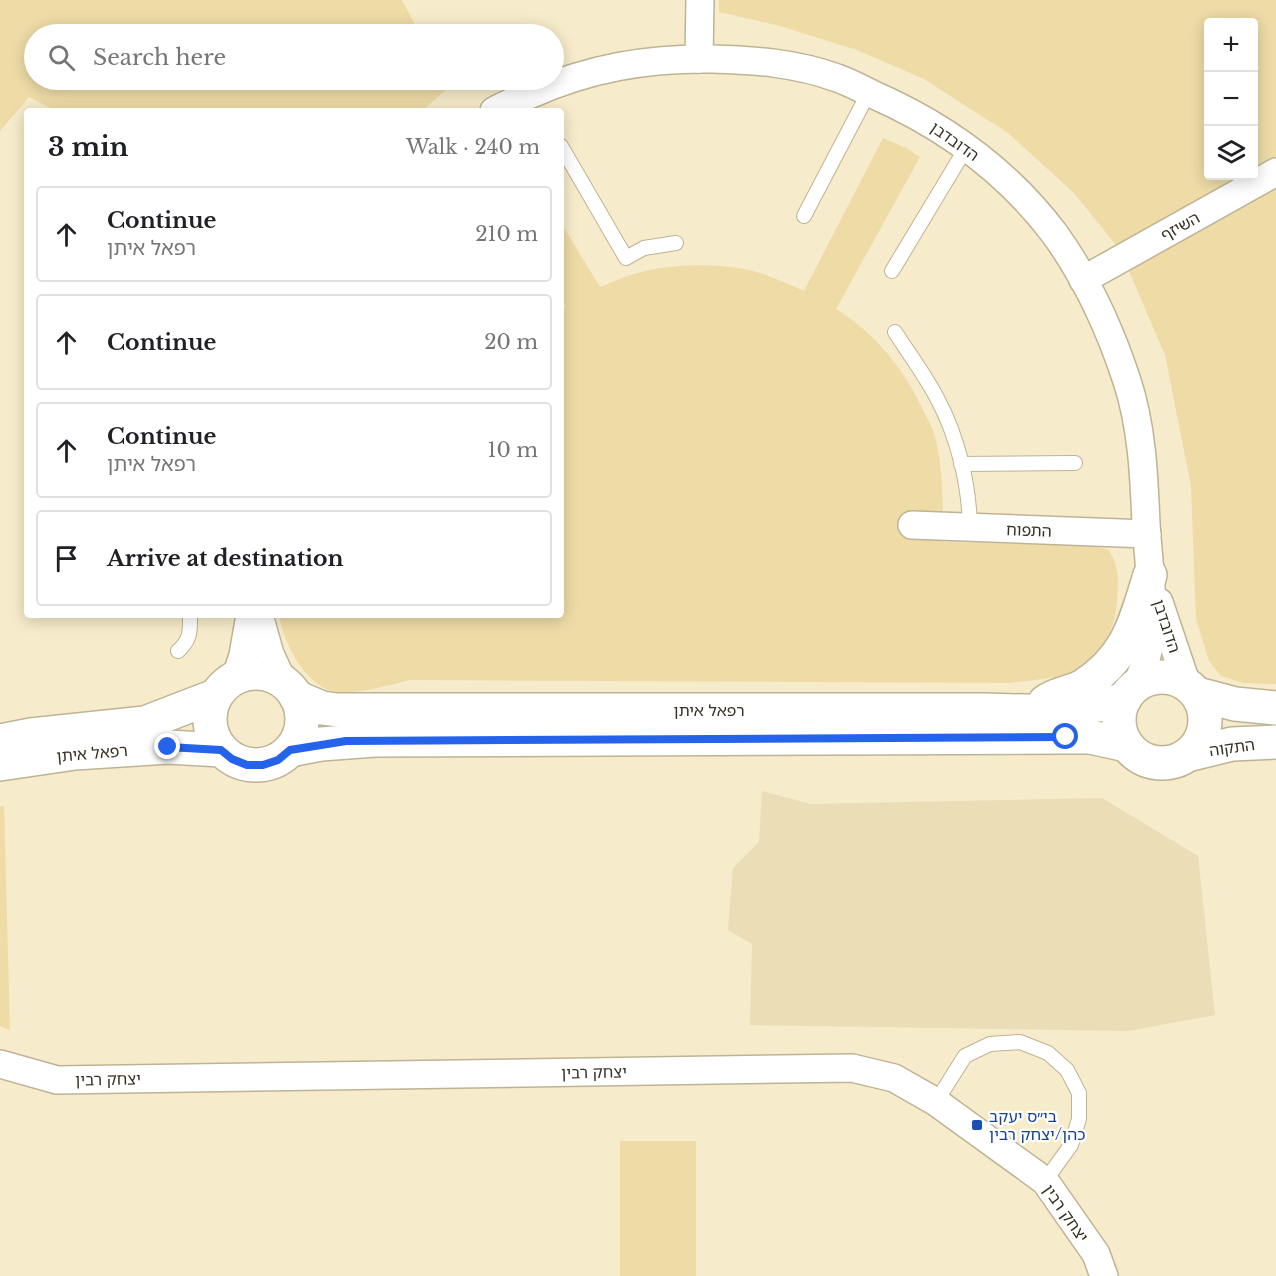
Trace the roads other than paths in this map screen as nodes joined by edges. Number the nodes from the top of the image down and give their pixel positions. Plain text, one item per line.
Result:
1 (700, 0) edge
2 (699, 59) junction
3 (564, 80) edge
4 (545, 90) edge
5 (869, 92) junction
6 (503, 108) edge
7 (966, 148) junction
8 (564, 151) edge
9 (1276, 172) edge
10 (804, 216) dead end
11 (676, 243) dead end
12 (892, 271) dead end
13 (1083, 280) junction
14 (895, 332) dead end
15 (1075, 463) dead end
16 (961, 464) junction
17 (912, 525) dead end
18 (970, 528) junction
19 (1147, 534) junction
20 (1150, 571) junction
21 (190, 618) edge
22 (249, 618) edge
23 (260, 618) edge
24 (178, 651) dead end
25 (226, 687) junction
26 (289, 689) junction
27 (1192, 690) junction
28 (1130, 693) junction
29 (1276, 708) edge
30 (1031, 712) junction
31 (0, 741) edge
32 (1276, 742) edge
33 (1127, 745) junction
34 (221, 750) junction
35 (290, 750) junction
36 (1187, 755) junction
37 (0, 764) edge
38 (0, 1064) edge
39 (936, 1102) junction
40 (1045, 1181) junction
41 (1104, 1276) edge

1 - 2 street
2 - 3 street, הדובדבן
2 - 5 street, הדובדבן
4 - 6 street, הדובדבן
5 - 7 street, הדובדבן
5 - 10 lane
7 - 12 lane
7 - 13 street, הדובדבן
8 - 11 lane
9 - 13 street, השיזף
13 - 19 street, הדובדבן
14 - 16 lane
15 - 16 lane
16 - 18 lane
17 - 18 street, התפוח
18 - 19 street, התפוח
19 - 20 street, הדובדבן
20 - 27 street, הדובדבן
20 - 28 street, הדובדבן
20 - 30 street
21 - 24 lane
22 - 25 street
23 - 26 street
25 - 26 street
25 - 31 street, רפאל איתן
25 - 34 street
26 - 30 street, רפאל איתן
26 - 35 street
27 - 28 street
27 - 29 street
27 - 36 street
28 - 30 street, רפאל איתן
28 - 33 street
32 - 36 street, התקוה
33 - 35 street, רפאל איתן
33 - 36 street
34 - 35 street
34 - 37 street, רפאל איתן
38 - 39 street, יצחק רבין
39 - 40 street, יצחק רבין
39 - 40 lane
40 - 41 street, יצחק רבין

